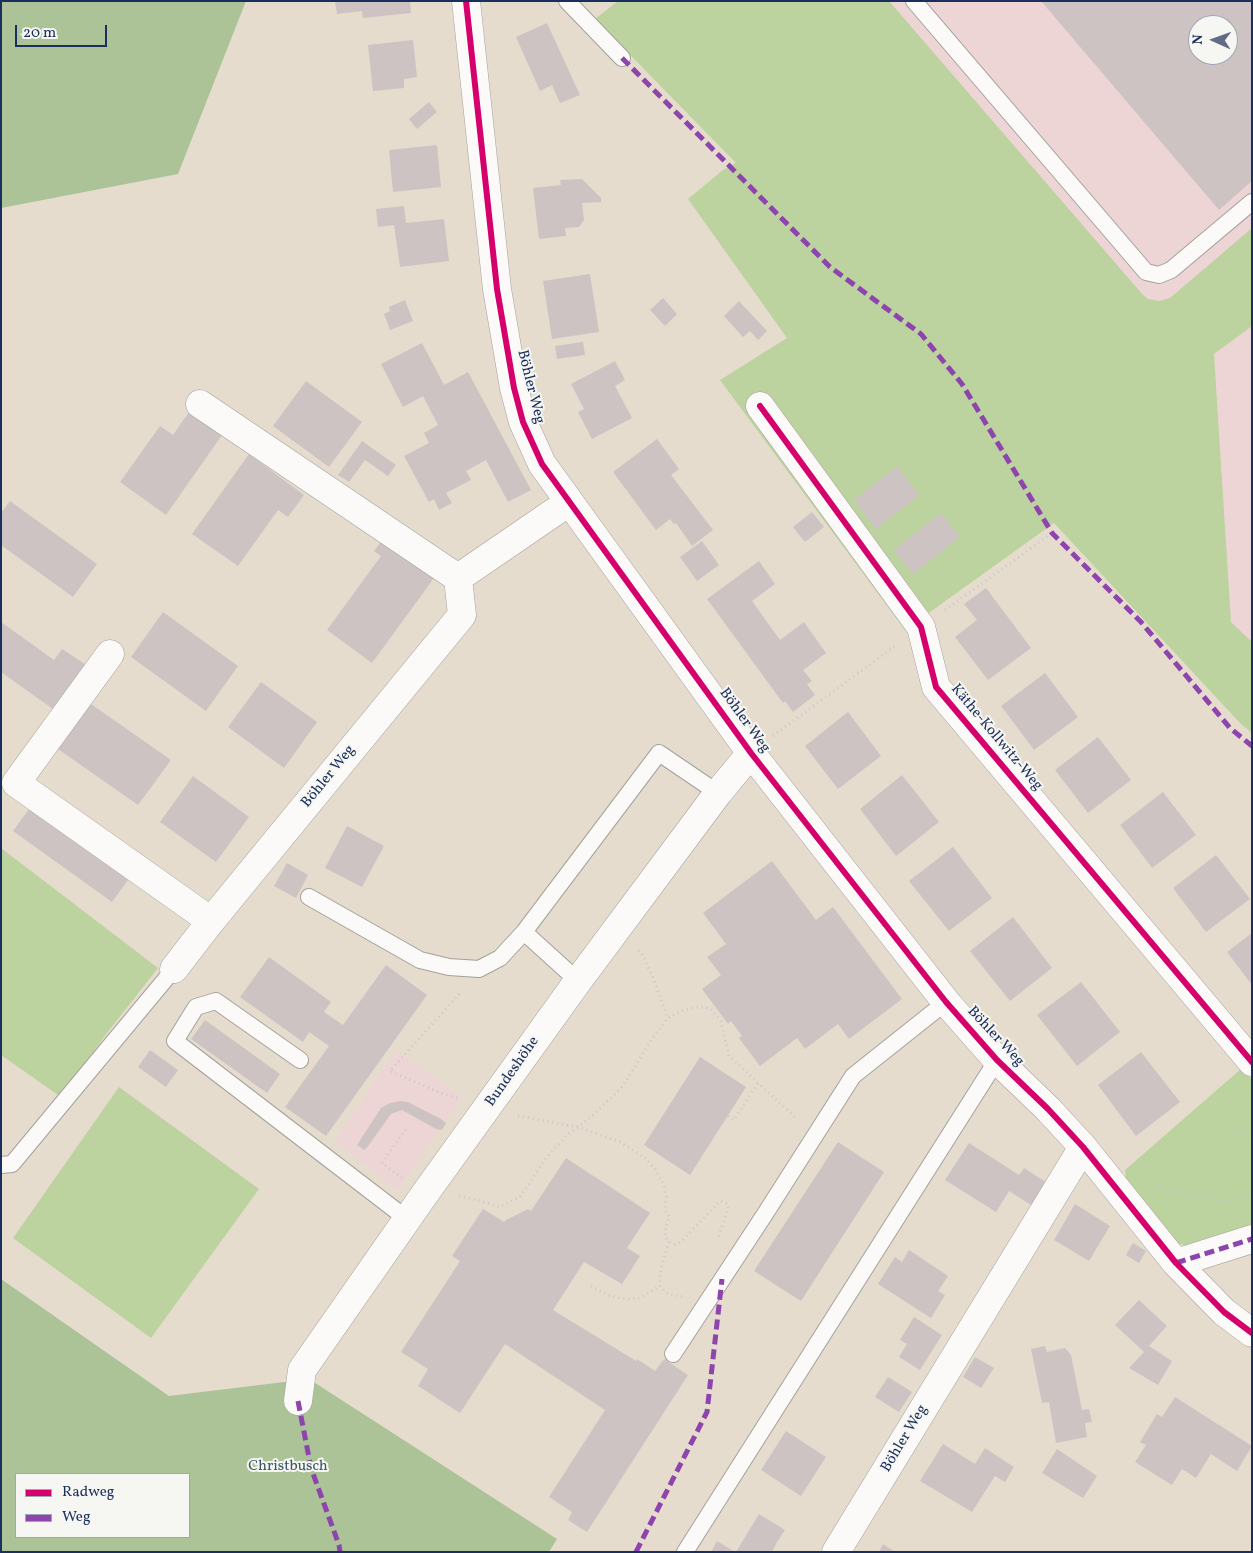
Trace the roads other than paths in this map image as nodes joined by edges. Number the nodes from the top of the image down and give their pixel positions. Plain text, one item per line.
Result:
1 (466, 1) edge
2 (567, 1) edge
3 (914, 1) edge
4 (622, 58) dead end
5 (1252, 202) edge
6 (200, 404) dead end
7 (760, 406) dead end
8 (569, 502) junction
9 (458, 578) junction
10 (110, 654) dead end
11 (750, 753) junction
12 (718, 793) junction
13 (309, 897) dead end
14 (211, 921) junction
15 (524, 932) junction
16 (174, 969) joint
17 (578, 981) junction
18 (946, 1002) junction
19 (300, 1060) dead end
20 (997, 1060) junction
21 (1252, 1062) edge
22 (1083, 1147) junction
23 (1, 1165) edge
24 (407, 1219) junction
25 (1252, 1239) edge
26 (1176, 1263) junction
27 (1252, 1333) edge
28 (672, 1354) dead end
29 (298, 1401) dead end
30 (685, 1552) edge
31 (836, 1552) edge

1 - 8 street, Böhler Weg
2 - 4 lane
3 - 5 lane
6 - 9 street
7 - 21 street, Käthe-Kollwitz-Weg
8 - 9 street
8 - 11 street, Böhler Weg
9 - 14 street, Böhler Weg
10 - 14 street
11 - 12 street, Bundeshöhe
11 - 18 street, Böhler Weg
12 - 15 lane
12 - 17 street, Bundeshöhe
13 - 15 lane
14 - 16 street, Böhler Weg
15 - 17 lane
16 - 23 lane
17 - 24 street, Bundeshöhe
18 - 20 street, Böhler Weg
18 - 28 lane
19 - 24 lane
20 - 22 street, Böhler Weg
20 - 30 lane
22 - 26 street, Böhler Weg
22 - 31 street, Böhler Weg
24 - 29 street, Bundeshöhe
25 - 26 street
26 - 27 street, Böhler Weg

